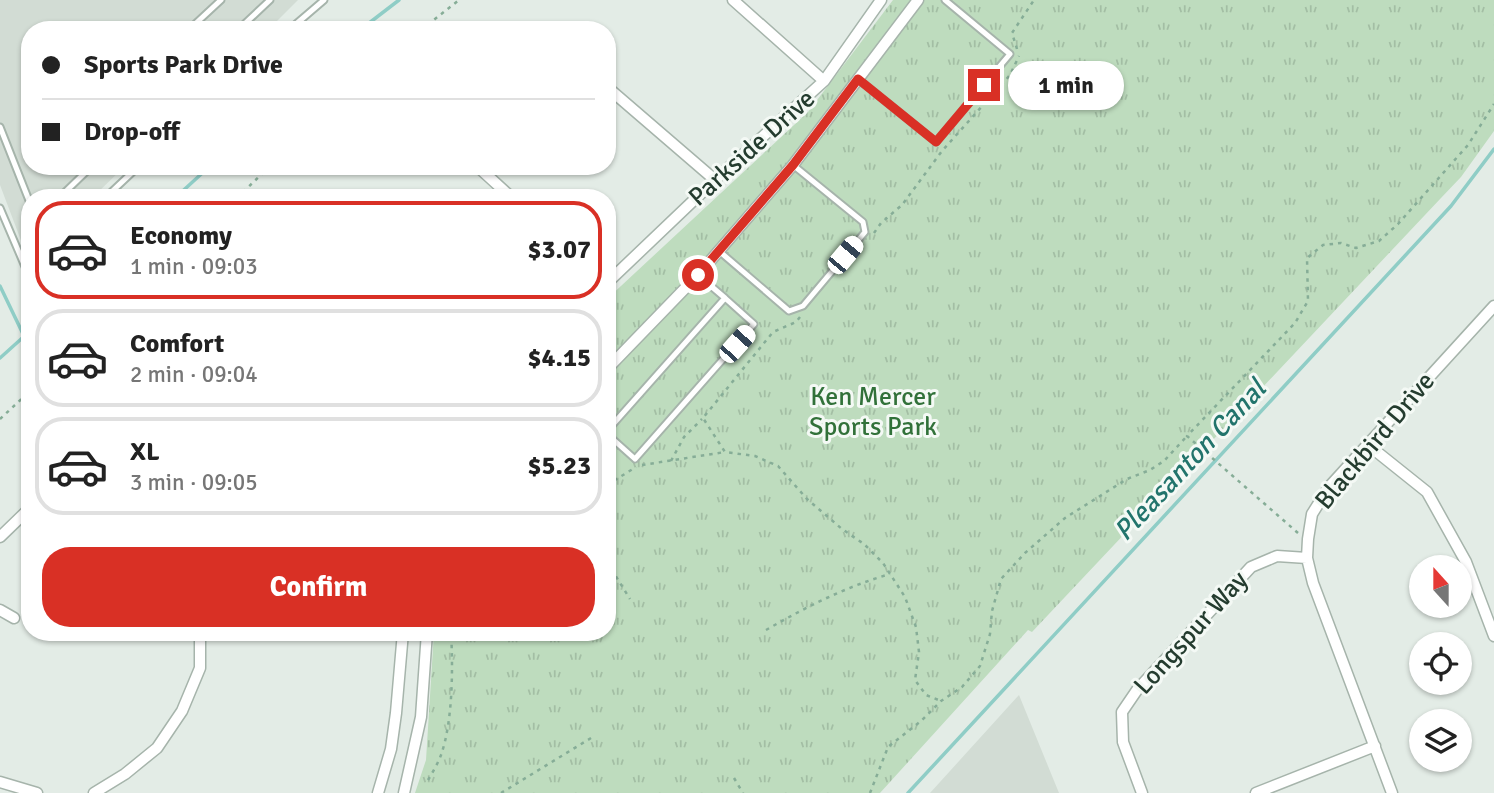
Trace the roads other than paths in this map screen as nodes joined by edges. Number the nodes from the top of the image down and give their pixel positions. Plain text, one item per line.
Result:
1 (221, 0) edge
2 (270, 0) edge
3 (324, 0) edge
4 (733, 0) edge
5 (881, 0) edge
6 (918, 0) edge
7 (945, 0) edge
8 (198, 21) edge
9 (248, 21) edge
10 (300, 21) edge
11 (858, 79) junction
12 (824, 81) junction
13 (616, 95) edge
14 (0, 127) edge
15 (793, 165) junction
16 (83, 175) edge
17 (129, 175) edge
18 (487, 175) edge
19 (715, 180) junction
20 (24, 189) edge
21 (68, 189) edge
22 (115, 189) edge
23 (502, 189) edge
24 (0, 208) edge
25 (719, 251) junction
26 (21, 257) edge
27 (616, 274) edge
28 (698, 275) junction
29 (725, 299) junction
30 (1494, 306) edge
31 (616, 360) edge
32 (616, 422) edge
33 (616, 441) edge
34 (1367, 444) junction
35 (21, 517) edge
36 (0, 537) edge
37 (1307, 558) junction
38 (0, 610) edge
39 (14, 618) dead end
40 (1494, 636) edge
41 (200, 641) edge
42 (401, 641) edge
43 (426, 641) edge
44 (1375, 746) junction
45 (0, 782) edge
46 (37, 793) edge
47 (94, 793) edge
48 (378, 793) edge
49 (404, 793) edge
50 (1142, 793) edge
51 (1256, 793) edge
52 (1392, 793) edge

1 - 8 lane
2 - 9 lane
3 - 10 lane
4 - 12 street
5 - 12 street, Parkside Drive
6 - 11 street
7 - 11 lane
11 - 15 street
12 - 19 street, Parkside Drive
13 - 19 street
14 - 20 lane
15 - 25 street
15 - 25 lane
16 - 21 lane
17 - 22 lane
18 - 23 street
19 - 27 street, Parkside Drive
24 - 26 lane
25 - 28 street
28 - 29 lane
28 - 31 street
29 - 32 lane
29 - 33 lane
30 - 34 street, Blackbird Drive
34 - 37 street, Blackbird Drive
34 - 40 street
35 - 36 street
37 - 44 street, Blackbird Drive
37 - 50 street, Longspur Way
38 - 39 street
41 - 47 street
42 - 48 street
43 - 49 street
44 - 51 street
44 - 52 street, Blackbird Drive
45 - 46 street

